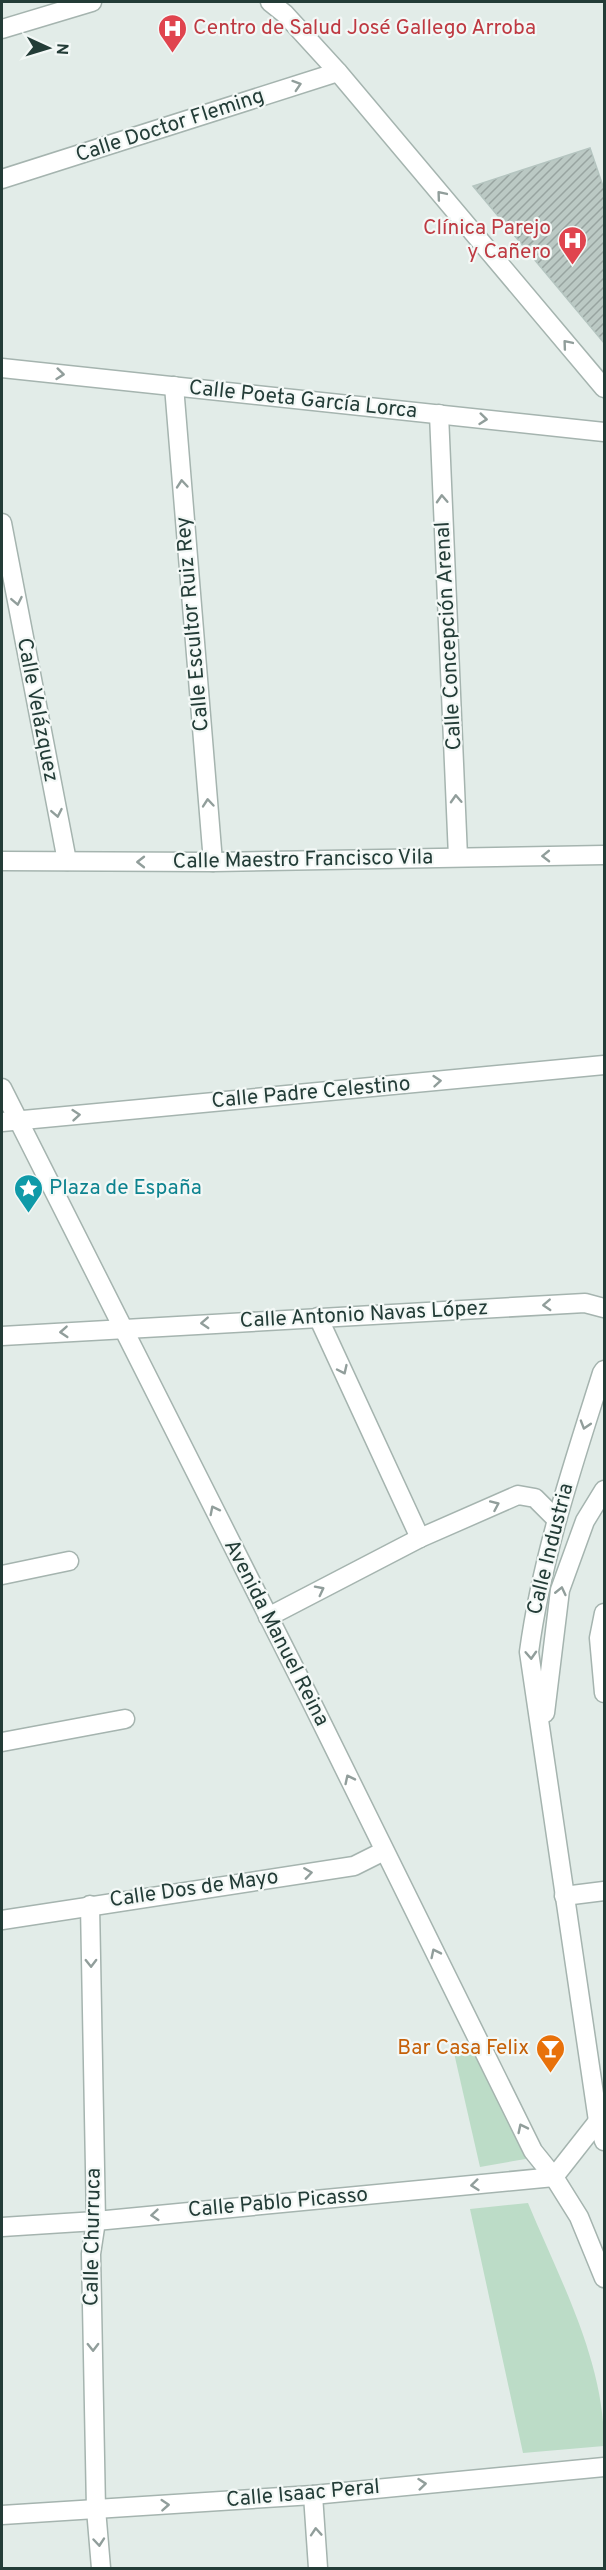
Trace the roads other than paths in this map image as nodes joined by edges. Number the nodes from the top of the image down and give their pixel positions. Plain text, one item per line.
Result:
1 (92, 2) edge
2 (270, 2) edge
3 (2, 29) edge
4 (338, 72) junction
5 (2, 179) edge
6 (2, 368) edge
7 (174, 386) junction
8 (604, 388) edge
9 (439, 414) junction
10 (604, 432) edge
11 (2, 523) edge
12 (604, 855) edge
13 (458, 857) junction
14 (2, 861) edge
15 (67, 861) junction
16 (213, 862) junction
17 (604, 1065) edge
18 (2, 1088) edge
19 (9, 1121) edge
20 (604, 1308) edge
21 (318, 1317) junction
22 (123, 1328) junction
23 (2, 1336) edge
24 (604, 1370) edge
25 (604, 1490) edge
26 (556, 1519) junction
27 (420, 1538) junction
28 (69, 1561) dead end
29 (2, 1575) edge
30 (604, 1613) edge
31 (268, 1617) junction
32 (604, 1693) edge
33 (125, 1719) dead end
34 (543, 1732) junction
35 (2, 1742) edge
36 (384, 1851) junction
37 (604, 1891) edge
38 (564, 1896) junction
39 (90, 1905) junction
40 (2, 1920) edge
41 (598, 2121) junction
42 (604, 2141) edge
43 (554, 2177) junction
44 (96, 2220) junction
45 (2, 2227) edge
46 (604, 2278) edge
47 (604, 2467) edge
48 (313, 2495) junction
49 (96, 2509) junction
50 (2, 2515) edge
51 (101, 2568) edge
52 (318, 2568) edge

1 - 3 street
2 - 4 street
5 -> 4 street, Calle Doctor Fleming
8 -> 4 street
6 -> 7 street, Calle Poeta García Lorca
7 - 9 street, Calle Poeta García Lorca
16 -> 7 street, Calle Escultor Ruiz Rey
9 -> 10 street, Calle Poeta García Lorca
13 -> 9 street, Calle Concepción Arenal
11 -> 15 street, Calle Velázquez
12 -> 13 street, Calle Maestro Francisco Vila
13 - 16 street, Calle Maestro Francisco Vila
14 - 15 street, Calle Maestro Francisco Vila
16 -> 15 street, Calle Maestro Francisco Vila
19 -> 17 street, Calle Padre Celestino
18 - 19 street, Avenida Manuel Reina
19 - 22 street, Avenida Manuel Reina
20 -> 21 street, Calle Antonio Navas López
21 -> 22 street, Calle Antonio Navas López
21 -> 27 street
22 -> 23 street, Calle Antonio Navas López
31 -> 22 street, Avenida Manuel Reina
24 -> 26 street, Calle Industria
34 -> 25 street, Calle Industria
27 -> 26 street
26 -> 34 street, Calle Industria
31 -> 27 street
28 - 29 street
30 - 32 street
36 -> 31 street, Avenida Manuel Reina
33 - 35 street
34 - 38 street, Calle Industria
39 -> 36 street, Calle Dos de Mayo
43 -> 36 street, Avenida Manuel Reina
37 - 38 street
38 - 41 street, Calle Industria
39 - 40 street, Calle Dos de Mayo
39 -> 44 street, Calle Churruca
41 - 42 street, Calle Industria
41 - 43 street
43 -> 44 street, Calle Pablo Picasso
43 - 46 street, Avenida Manuel Reina
44 - 45 street, Calle Pablo Picasso
44 -> 49 street, Calle Churruca
48 -> 47 street, Calle Isaac Peral
49 -> 48 street, Calle Isaac Peral
52 -> 48 street
49 - 50 street, Calle Isaac Peral
49 -> 51 street, Calle Churruca

